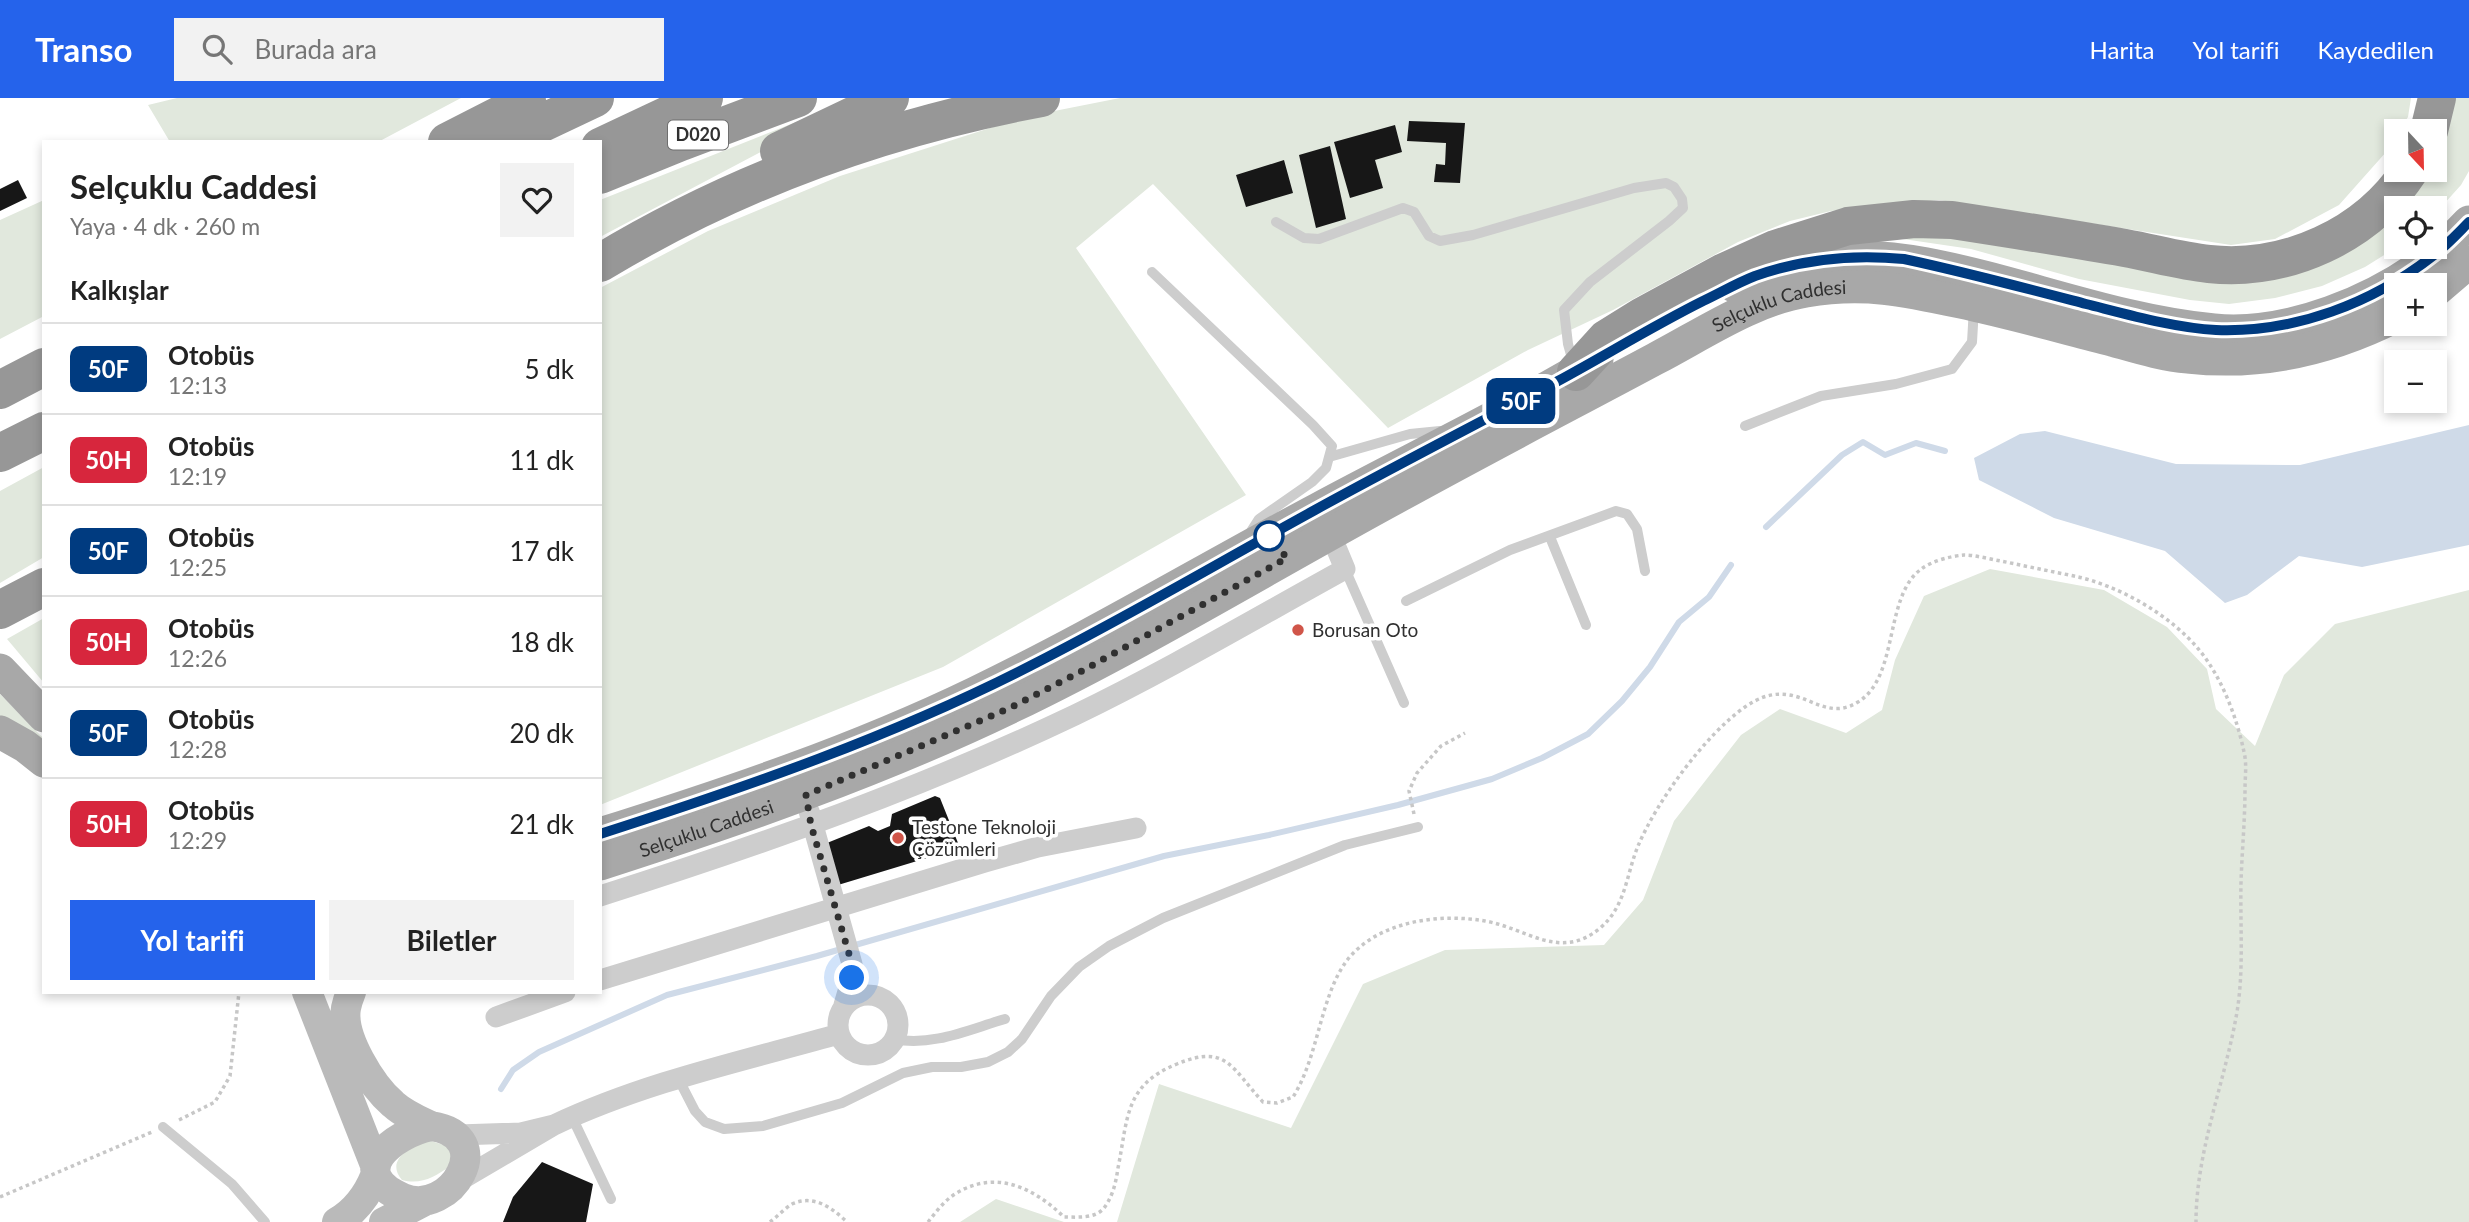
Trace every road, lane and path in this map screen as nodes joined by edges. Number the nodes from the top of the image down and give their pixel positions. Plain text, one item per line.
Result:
1 (532, 98) edge
2 (595, 98) edge
3 (704, 98) edge
4 (798, 98) edge
5 (890, 98) edge
6 (1041, 98) edge
7 (2437, 98) edge
8 (2432, 119) edge
9 (451, 140) edge
10 (506, 140) edge
11 (602, 146) edge
12 (602, 174) edge
13 (2400, 182) edge
14 (1276, 222) dead end
15 (2469, 222) edge
16 (602, 244) edge
17 (602, 262) edge
18 (2469, 262) edge
19 (1152, 272) dead end
20 (2447, 281) edge
21 (1974, 305) junction
22 (2384, 322) edge
23 (42, 368) edge
24 (1576, 372) junction
25 (0, 390) edge
26 (1745, 426) dead end
27 (1468, 429) junction
28 (42, 432) edge
29 (4, 451) edge
30 (1329, 457) junction
31 (1330, 534) junction
32 (1550, 537) junction
33 (1237, 553) junction
34 (1345, 569) junction
35 (1644, 571) dead end
36 (42, 588) edge
37 (1406, 601) dead end
38 (0, 610) edge
39 (1586, 625) dead end
40 (0, 670) edge
41 (1404, 704) dead end
42 (42, 714) edge
43 (0, 732) edge
44 (1465, 733) dead end
45 (42, 760) edge
46 (809, 810) junction
47 (1413, 810) dead end
48 (1136, 828) dead end
49 (1418, 828) dead end
50 (602, 833) edge
51 (602, 863) edge
52 (602, 895) edge
53 (839, 917) junction
54 (602, 979) edge
55 (239, 994) edge
56 (308, 994) edge
57 (350, 994) edge
58 (559, 994) edge
59 (844, 1005) junction
60 (496, 1017) dead end
61 (1005, 1019) dead end
62 (839, 1034) junction
63 (894, 1040) junction
64 (678, 1077) junction
65 (563, 1121) junction
66 (163, 1127) junction
67 (444, 1130) junction
68 (375, 1171) junction
69 (457, 1182) junction
70 (0, 1198) edge
71 (611, 1199) dead end
72 (424, 1202) junction
73 (265, 1222) edge
74 (337, 1222) edge
75 (384, 1222) edge
76 (770, 1222) edge
77 (847, 1222) edge
78 (928, 1222) edge
79 (2196, 1222) edge

1 - 9 highway
2 - 10 highway
3 - 11 highway
4 - 12 highway, D020
5 - 16 highway
6 - 17 highway
7 - 8 highway
13 - 24 highway
14 - 24 lane
15 - 24 main road, Selçuklu Caddesi
18 - 20 main road
19 - 30 lane
21 - 22 main road, Selçuklu Caddesi
21 - 26 lane
21 - 31 main road, Selçuklu Caddesi
23 - 25 highway
24 - 27 main road, Selçuklu Caddesi
27 - 30 lane
27 - 33 main road, Selçuklu Caddesi
28 - 29 highway
30 - 33 lane
31 - 34 street
31 - 46 main road, Selçuklu Caddesi
32 - 35 lane
32 - 37 lane
32 - 39 lane
33 - 50 main road, Selçuklu Caddesi
34 - 41 lane
34 - 46 street
36 - 38 highway
40 - 42 main road
43 - 45 main road
44 - 47 path
46 - 51 main road, Selçuklu Caddesi
46 - 52 street
46 - 53 street
48 - 53 street
49 - 64 lane
53 - 54 street
53 - 59 street
55 - 66 path
56 - 68 street
57 - 67 street
58 - 60 street
59 - 62 street
59 - 63 street
61 - 63 lane
62 - 63 street
62 - 64 street
64 - 65 street
65 - 67 street
65 - 69 street
65 - 71 lane
66 - 70 path
66 - 73 lane
67 - 68 street
67 - 69 street
68 - 72 street
68 - 74 street
69 - 72 street
72 - 75 street
76 - 77 path
78 - 79 path

